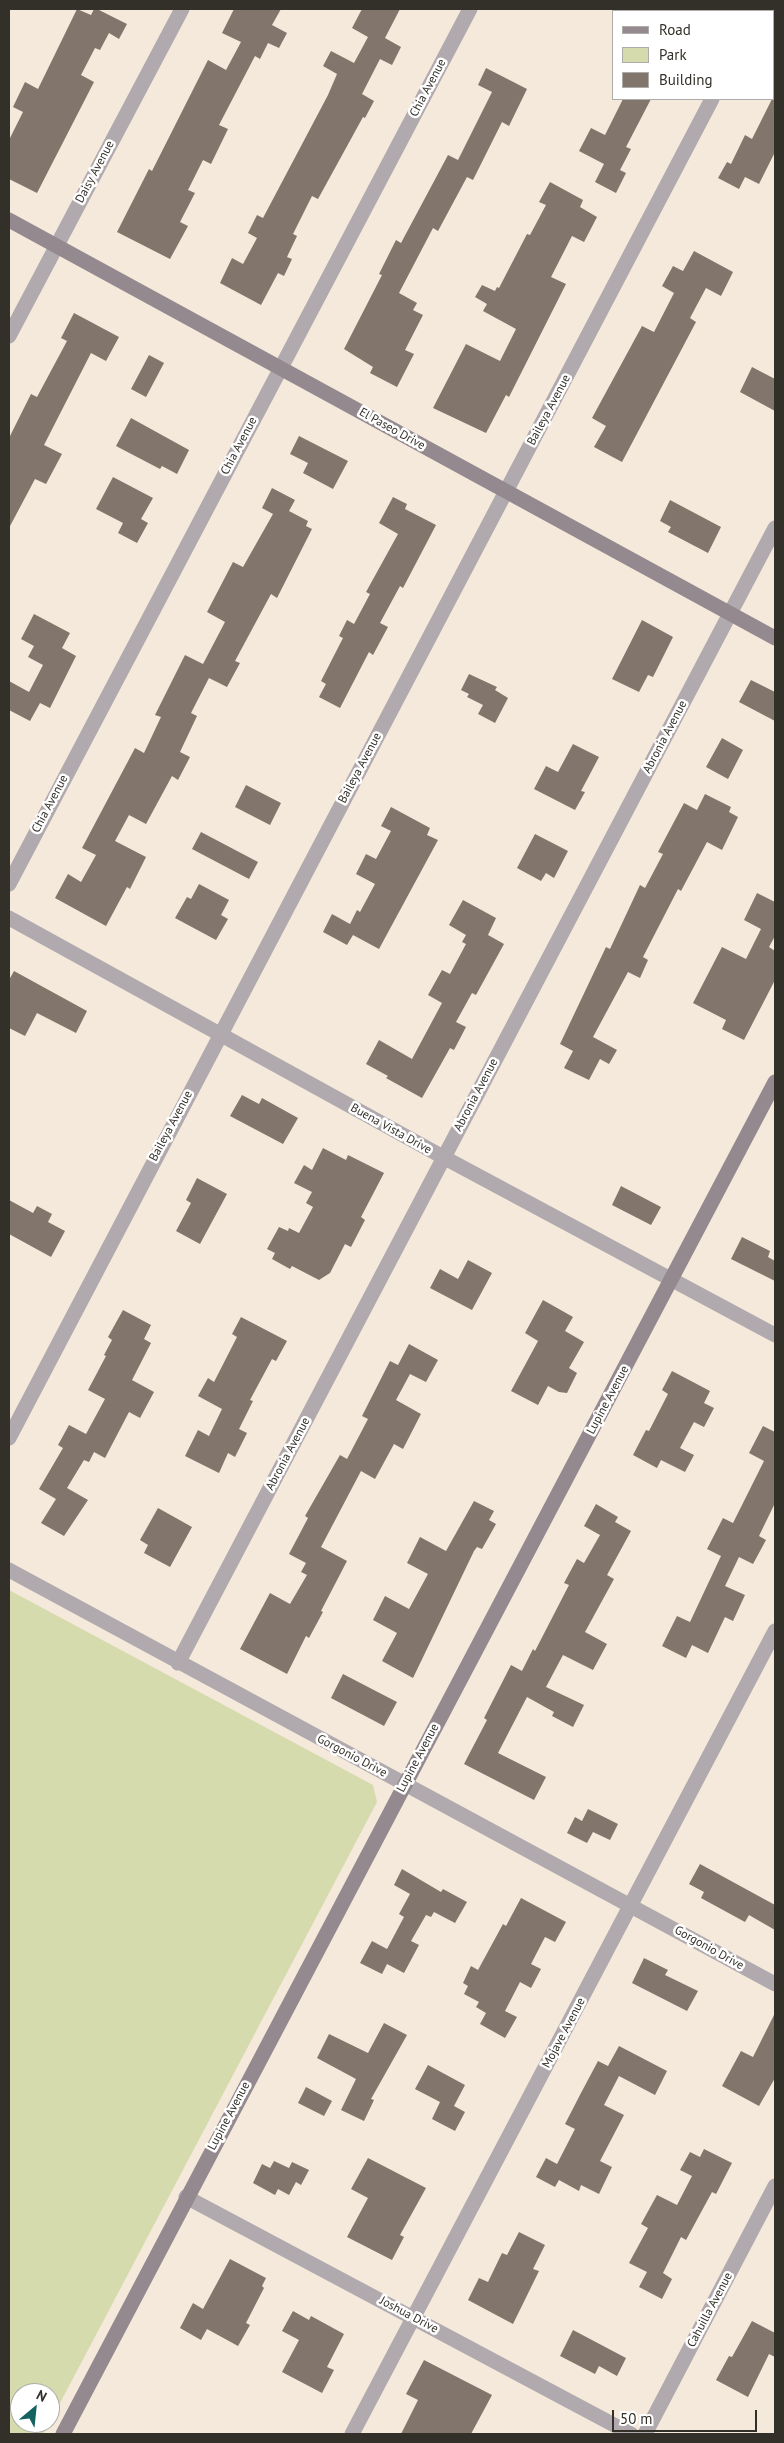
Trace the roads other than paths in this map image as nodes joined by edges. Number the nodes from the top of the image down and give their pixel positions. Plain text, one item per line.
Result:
1 (182, 9) edge
2 (470, 9) edge
3 (711, 100) edge
4 (9, 220) edge
5 (57, 245) junction
6 (9, 336) edge
7 (280, 367) junction
8 (506, 491) junction
9 (775, 528) edge
10 (730, 614) junction
11 (775, 638) edge
12 (9, 884) edge
13 (9, 918) edge
14 (220, 1034) junction
15 (775, 1082) edge
16 (443, 1157) junction
17 (672, 1278) junction
18 (775, 1335) edge
19 (9, 1438) edge
20 (9, 1570) edge
21 (775, 1631) edge
22 (178, 1663) junction
23 (404, 1784) junction
24 (631, 1905) junction
25 (775, 1984) edge
26 (775, 2186) edge
27 (186, 2197) junction
28 (415, 2318) junction
29 (63, 2434) edge
30 (352, 2434) edge
31 (632, 2434) edge
32 (645, 2434) edge

1 - 5 street, Daisy Avenue
2 - 7 street, Chia Avenue
3 - 8 street, Baileya Avenue
4 - 5 street, El Paseo Drive
5 - 6 street, Daisy Avenue
5 - 7 street, El Paseo Drive
7 - 8 street, El Paseo Drive
7 - 12 street, Chia Avenue
8 - 10 street, El Paseo Drive
8 - 14 street, Baileya Avenue
9 - 10 street, Abronia Avenue
10 - 11 street, El Paseo Drive
10 - 16 street, Abronia Avenue
13 - 14 street, Buena Vista Drive
14 - 16 street, Buena Vista Drive
14 - 19 street, Baileya Avenue
15 - 17 street, Lupine Avenue
16 - 17 street, Buena Vista Drive
16 - 22 street, Abronia Avenue
17 - 18 street, Buena Vista Drive
17 - 23 street, Lupine Avenue
20 - 22 street, Gorgonio Drive
21 - 24 street, Mojave Avenue
22 - 23 street, Gorgonio Drive
23 - 24 street, Gorgonio Drive
23 - 27 street, Lupine Avenue
24 - 25 street, Gorgonio Drive
24 - 28 street, Mojave Avenue
26 - 32 street, Cahuilla Avenue
27 - 28 street, Joshua Drive
27 - 29 street, Lupine Avenue
28 - 30 street, Mojave Avenue
28 - 31 street, Joshua Drive

